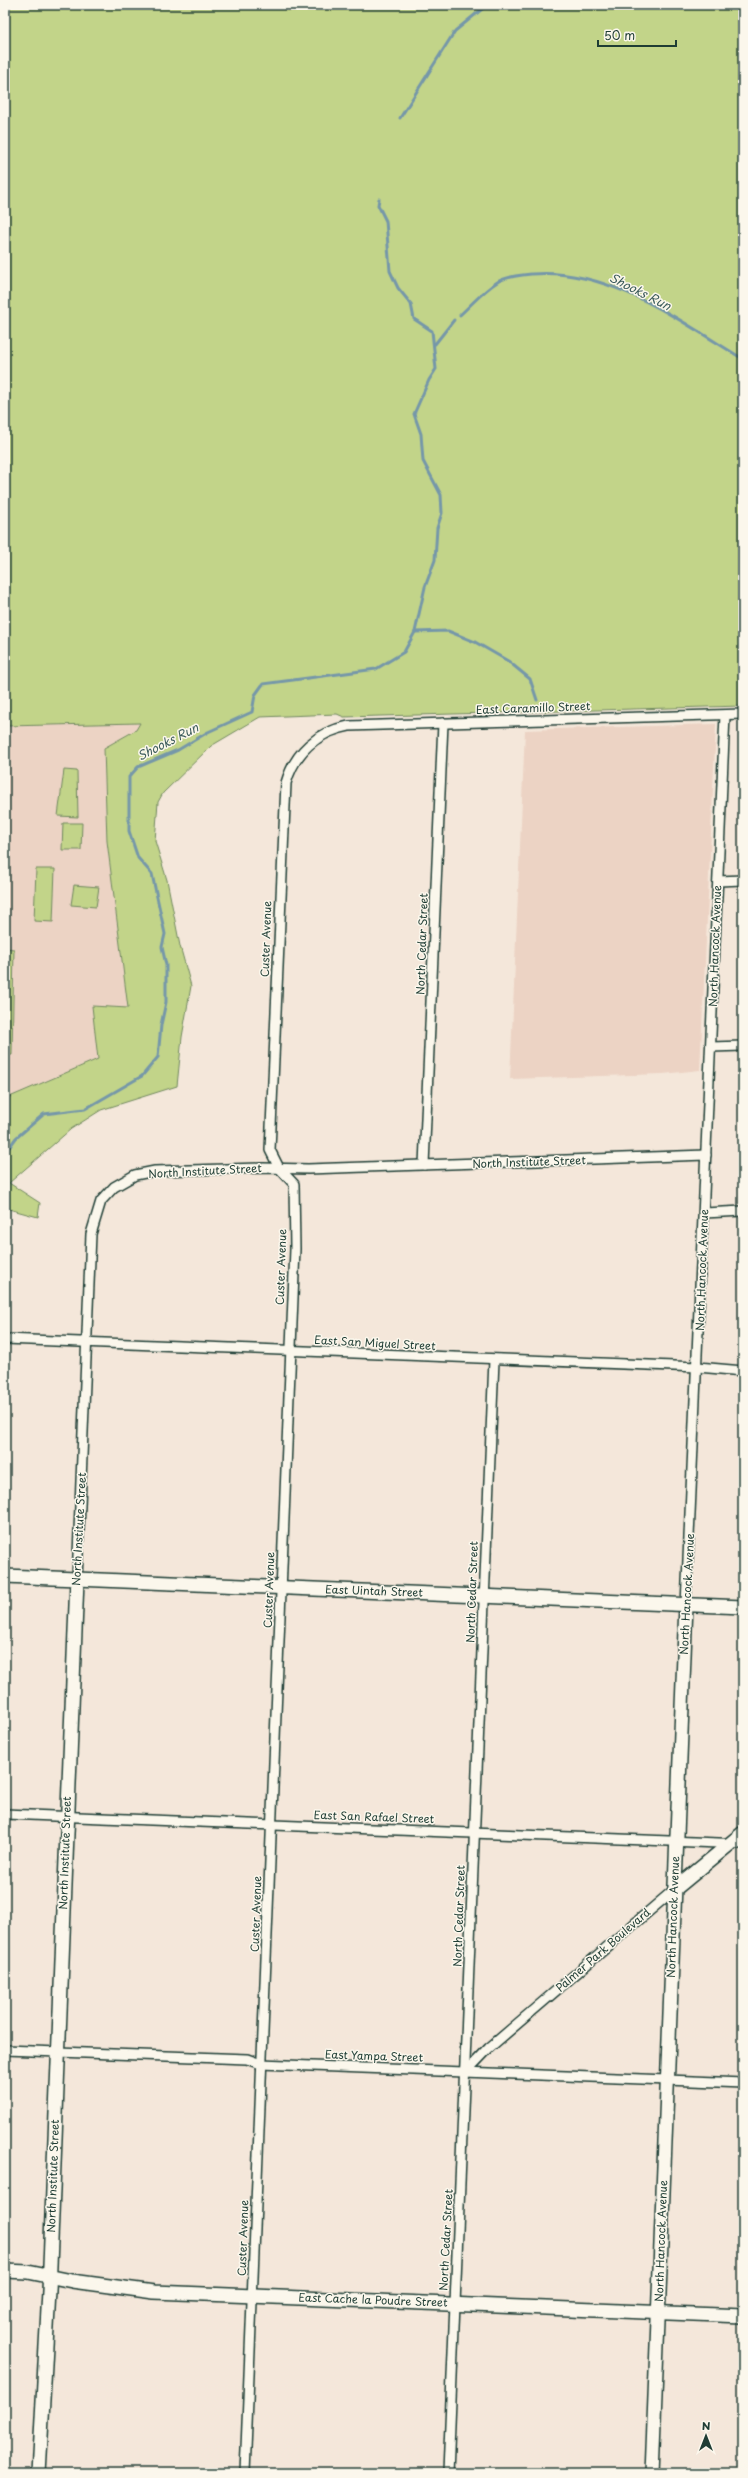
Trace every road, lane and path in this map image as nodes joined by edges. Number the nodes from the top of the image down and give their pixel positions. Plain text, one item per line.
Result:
1 (743, 714) edge
2 (725, 715) junction
3 (443, 723) junction
4 (326, 733) joint
5 (743, 880) edge
6 (718, 881) junction
7 (743, 1046) edge
8 (711, 1047) junction
9 (706, 1155) junction
10 (424, 1166) junction
11 (279, 1168) junction
12 (743, 1211) edge
13 (704, 1213) junction
14 (5, 1339) edge
15 (87, 1342) junction
16 (291, 1351) junction
17 (494, 1360) junction
18 (698, 1367) junction
19 (743, 1371) edge
20 (5, 1576) edge
21 (77, 1580) junction
22 (282, 1587) junction
23 (484, 1596) junction
24 (686, 1605) junction
25 (743, 1608) edge
26 (5, 1814) edge
27 (66, 1816) junction
28 (272, 1825) junction
29 (743, 1833) edge
30 (474, 1834) junction
31 (676, 1842) junction
32 (737, 1844) edge
33 (675, 1889) junction
34 (5, 2050) edge
35 (57, 2052) junction
36 (262, 2064) junction
37 (466, 2072) junction
38 (667, 2081) junction
39 (743, 2083) edge
40 (5, 2271) edge
41 (50, 2275) junction
42 (254, 2295) junction
43 (456, 2304) junction
44 (658, 2312) junction
45 (743, 2316) edge
46 (40, 2473) edge
47 (245, 2473) edge
48 (448, 2473) edge
49 (652, 2473) edge

1 - 2 street, East Caramillo Street
2 - 3 street, East Caramillo Street
2 - 6 street, North Hancock Avenue
3 - 4 street, East Caramillo Street
3 - 10 street, North Cedar Street
4 - 11 street, Custer Avenue
5 - 6 street
6 - 8 street, North Hancock Avenue
7 - 8 street
8 - 9 street, North Hancock Avenue
9 - 10 street, North Institute Street
9 - 13 street, North Hancock Avenue
10 - 11 street, North Institute Street
11 - 15 street, North Institute Street
11 - 16 street, Custer Avenue
12 - 13 street
13 - 18 street, North Hancock Avenue
14 - 15 street, East San Miguel Street
15 - 16 street, East San Miguel Street
15 - 21 street, North Institute Street
16 - 17 street, East San Miguel Street
16 - 22 street, Custer Avenue
17 - 18 street, East San Miguel Street
17 - 23 street, North Cedar Street
18 - 19 street, East San Miguel Street
18 - 24 street, North Hancock Avenue
20 - 21 main road, East Uintah Street
21 - 22 main road, East Uintah Street
21 - 27 main road, North Institute Street
22 - 23 main road, East Uintah Street
22 - 28 street, Custer Avenue
23 - 24 main road, East Uintah Street
23 - 30 street, North Cedar Street
24 - 25 main road, East Uintah Street
24 - 31 main road, North Hancock Avenue
26 - 27 street, East San Rafael Street
27 - 28 street, East San Rafael Street
27 - 35 main road, North Institute Street
28 - 30 street, East San Rafael Street
28 - 36 street, Custer Avenue
29 - 32 main road, Palmer Park Boulevard
30 - 31 street, East San Rafael Street
30 - 37 street, North Cedar Street
31 - 32 street, East San Rafael Street
31 - 33 main road, North Hancock Avenue
32 - 33 main road, Palmer Park Boulevard
33 - 37 street, Palmer Park Boulevard
33 - 38 main road, North Hancock Avenue
34 - 35 street, East Yampa Street
35 - 36 street, East Yampa Street
35 - 41 main road, North Institute Street
36 - 37 street, East Yampa Street
36 - 42 street, Custer Avenue
37 - 38 street, East Yampa Street
37 - 43 street, North Cedar Street
38 - 39 street, East Yampa Street
38 - 44 main road, North Hancock Avenue
40 - 41 main road, East Cache la Poudre Street
41 - 42 main road, East Cache la Poudre Street
41 - 46 main road, North Institute Street
42 - 43 main road, East Cache la Poudre Street
42 - 47 street, Custer Avenue
43 - 44 main road, East Cache la Poudre Street
43 - 48 street, North Cedar Street
44 - 45 main road, East Cache la Poudre Street
44 - 49 main road, North Hancock Avenue

